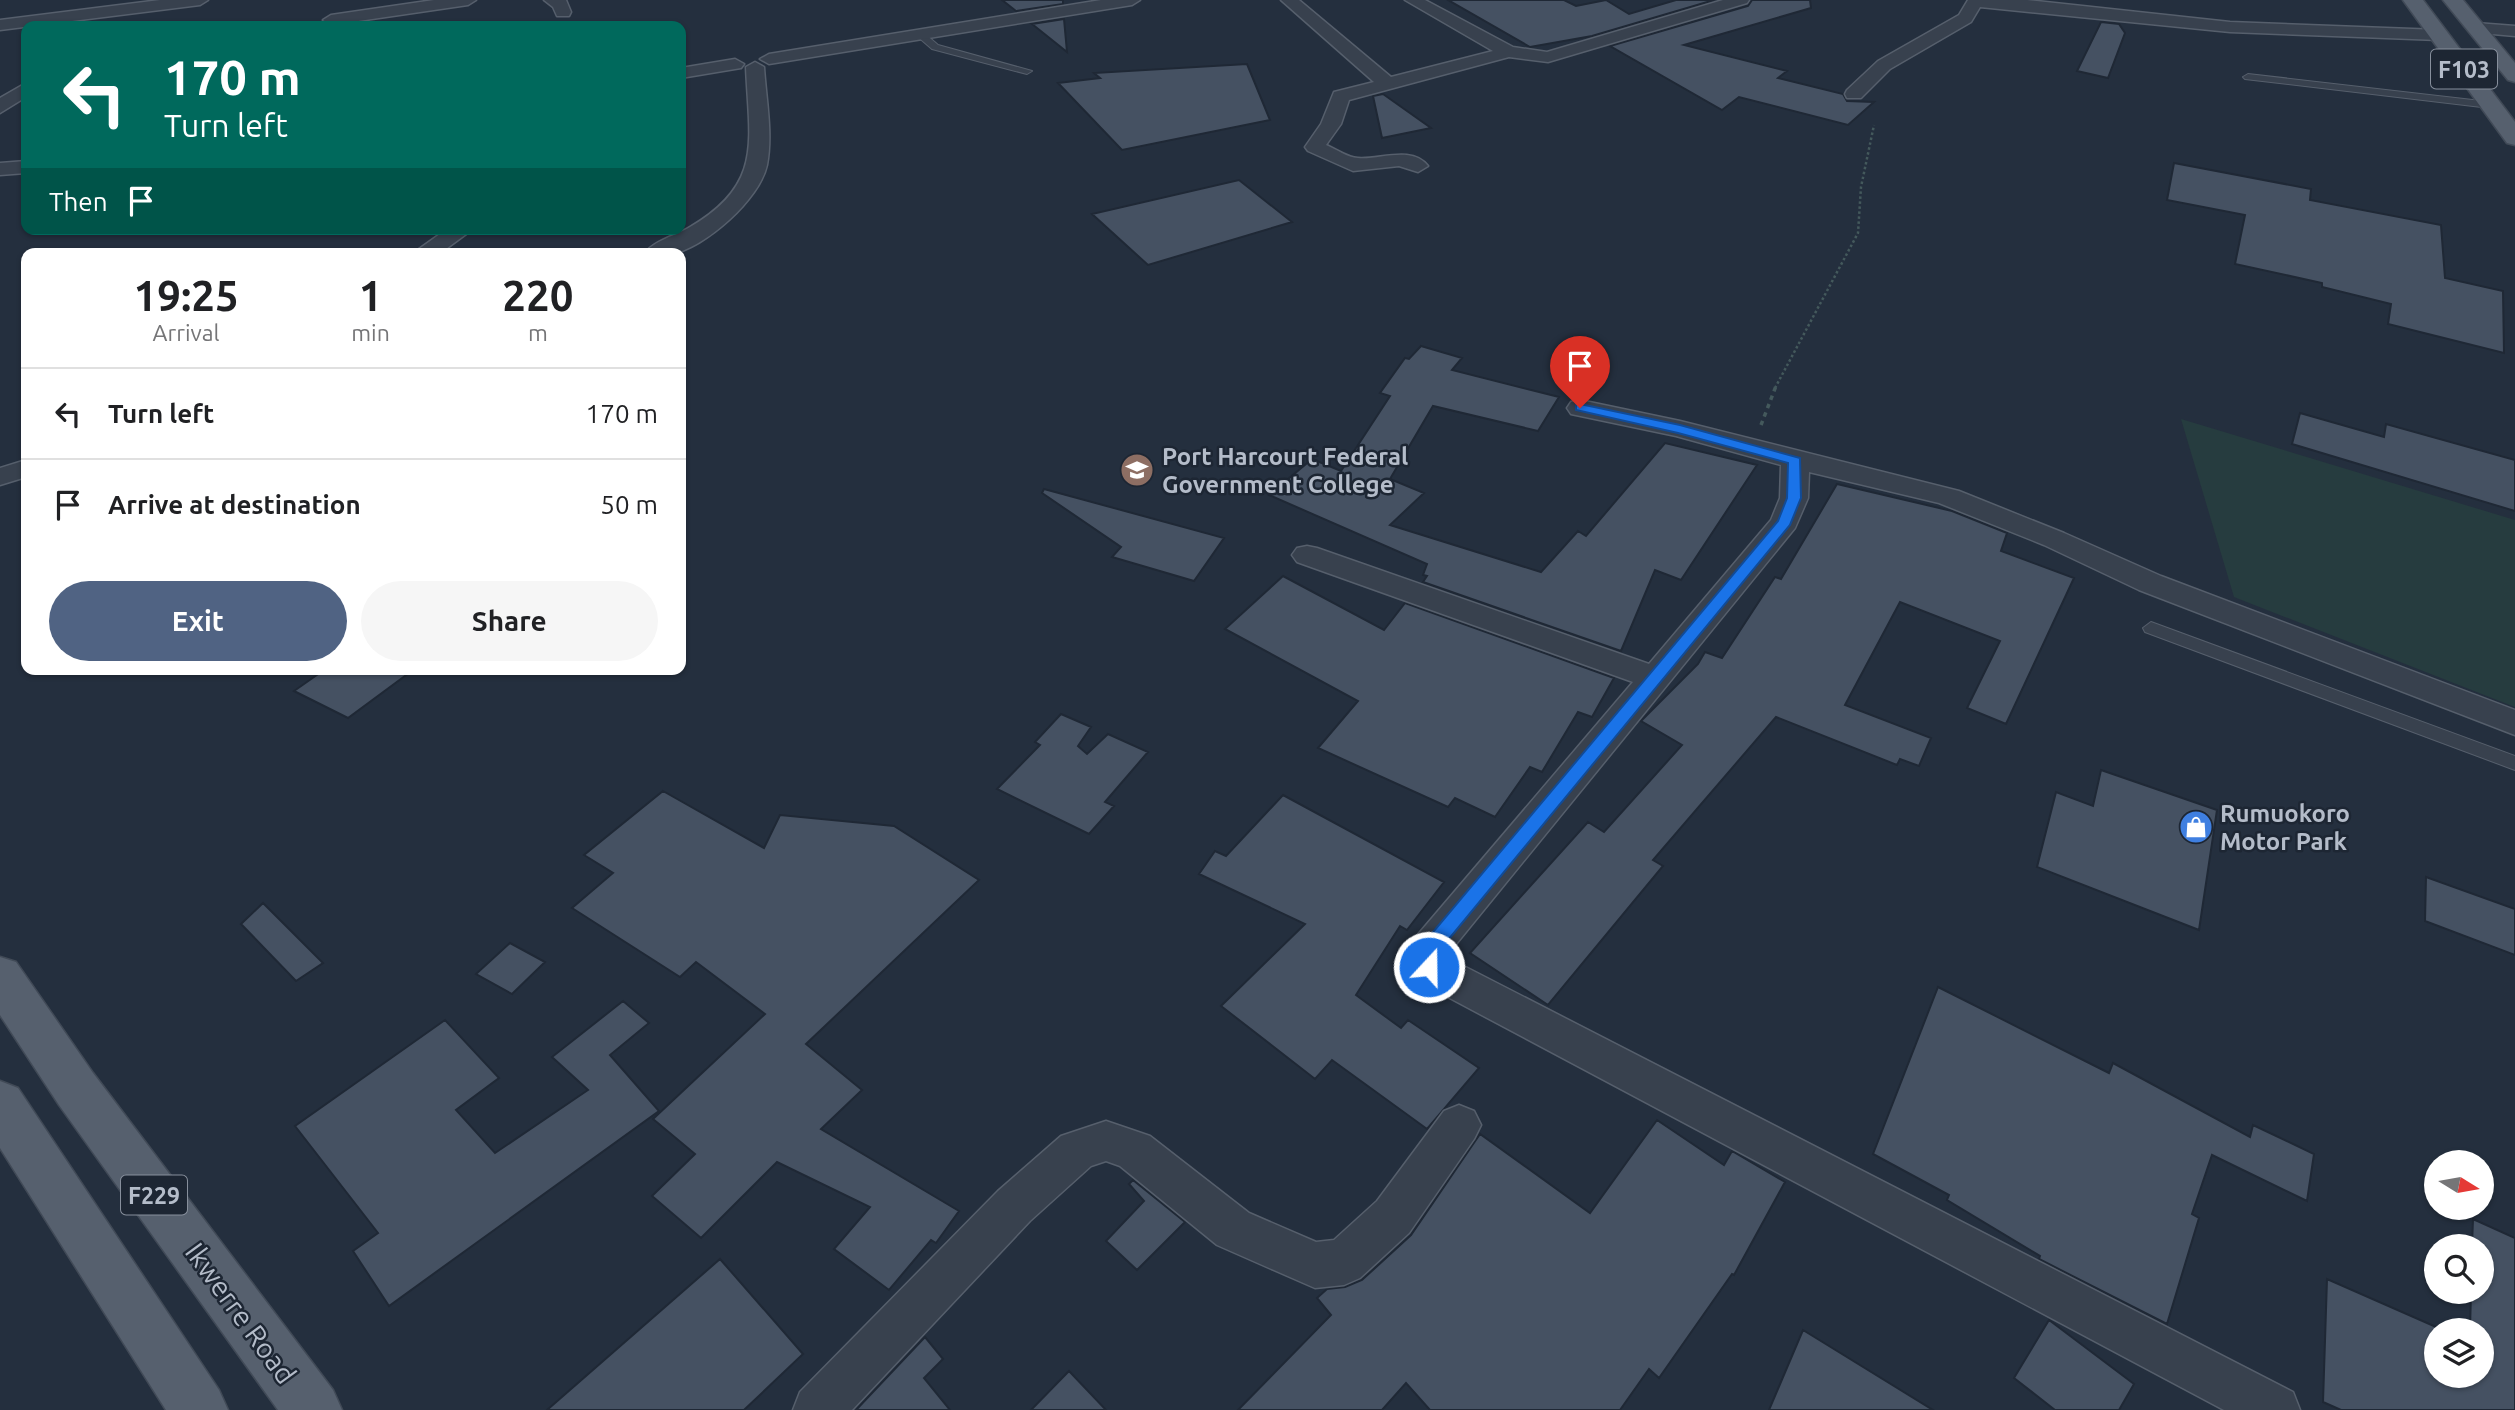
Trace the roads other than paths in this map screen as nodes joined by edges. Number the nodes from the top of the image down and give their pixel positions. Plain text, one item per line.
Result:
1 (200, 0) edge
2 (324, 0) edge
3 (468, 0) edge
4 (1132, 0) edge
5 (1289, 0) edge
6 (1413, 0) edge
7 (1741, 0) edge
8 (2413, 0) edge
9 (2453, 0) edge
10 (32, 21) edge
11 (330, 21) edge
12 (343, 21) edge
13 (21, 22) edge
14 (0, 25) edge
15 (2476, 28) junction
16 (2515, 31) edge
17 (920, 34) junction
18 (2439, 36) junction
19 (1509, 52) junction
20 (753, 63) junction
21 (1027, 71) dead end
22 (686, 72) edge
23 (2515, 76) edge
24 (2248, 77) dead end
25 (1387, 83) junction
26 (21, 92) edge
27 (1854, 94) dead end
28 (2490, 105) junction
29 (0, 107) edge
30 (2515, 138) edge
31 (1419, 166) dead end
32 (21, 167) edge
33 (0, 169) edge
34 (452, 235) edge
35 (432, 248) edge
36 (666, 248) edge
37 (1580, 408) dead end
38 (1795, 460) junction
39 (21, 470) edge
40 (0, 477) edge
41 (1307, 555) dead end
42 (2151, 628) dead end
43 (1656, 678) junction
44 (2515, 723) edge
45 (2515, 763) edge
46 (0, 976) edge
47 (6, 1124) edge
48 (1459, 1125) dead end
49 (199, 1410) edge
50 (313, 1410) edge
51 (818, 1410) edge
52 (2275, 1410) edge

1 - 10 street
2 - 11 street
3 - 12 street
4 - 17 street
5 - 25 street
6 - 19 street
7 - 19 street
8 - 18 main road, F103
9 - 15 main road, F103
13 - 14 street
15 - 16 street
15 - 23 main road, F103
17 - 20 street
17 - 21 lane
18 - 27 street
18 - 28 main road, F103
19 - 25 street
20 - 22 street
20 - 36 street
24 - 28 lane
25 - 31 street
26 - 29 street
28 - 30 main road, F103
32 - 33 street
34 - 35 street
37 - 38 street
38 - 43 street
38 - 44 street
39 - 40 street
41 - 43 street
42 - 45 lane
43 - 52 street
46 - 50 main road, Ikwerre Road / F229
47 - 49 main road
48 - 51 street

